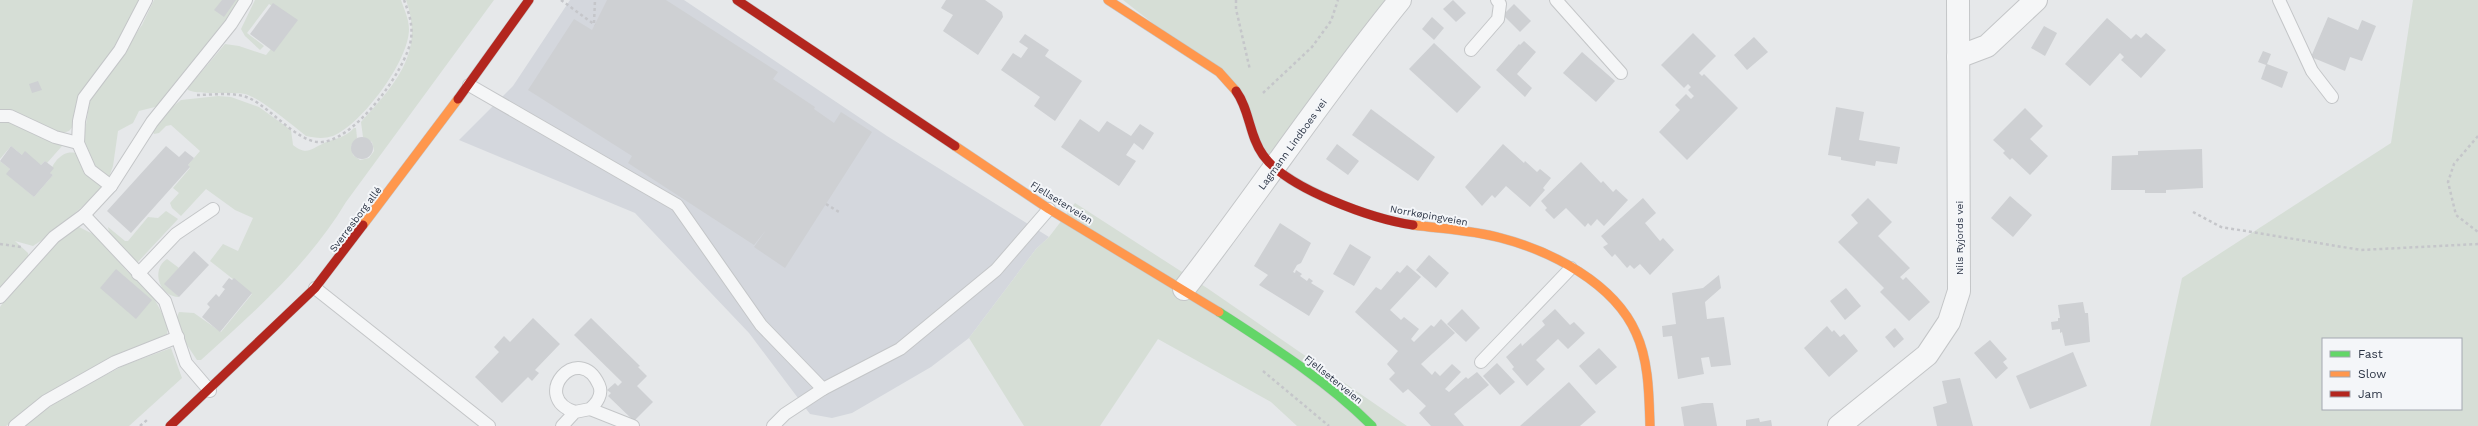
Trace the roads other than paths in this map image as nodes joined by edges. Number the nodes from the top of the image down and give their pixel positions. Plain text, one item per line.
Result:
1 (146, 0) edge
2 (246, 0) edge
3 (529, 0) edge
4 (737, 0) edge
5 (1108, 0) edge
6 (1400, 0) edge
7 (1497, 0) edge
8 (1556, 0) edge
9 (1958, 0) edge
10 (2036, 0) edge
11 (2279, 0) edge
12 (1472, 50) dead end
13 (1958, 57) junction
14 (1621, 73) dead end
15 (469, 85) junction
16 (2332, 97) dead end
17 (0, 116) edge
18 (78, 143) junction
19 (1275, 168) junction
20 (111, 186) junction
21 (213, 209) dead end
22 (1049, 209) junction
23 (84, 216) junction
24 (1571, 268) junction
25 (138, 274) junction
26 (315, 288) junction
27 (1184, 289) junction
28 (0, 297) edge
29 (178, 337) junction
30 (1481, 362) dead end
31 (822, 389) junction
32 (210, 391) junction
33 (590, 409) junction
34 (575, 412) junction
35 (15, 426) edge
36 (170, 426) edge
37 (489, 426) edge
38 (562, 426) edge
39 (632, 426) edge
40 (773, 426) edge
41 (1372, 426) edge
42 (1650, 426) edge
43 (1839, 426) edge

1 - 18 lane
2 - 20 lane
3 - 15 street, Sverresborg allé
4 - 22 street, Fjellseterveien
5 - 19 street, Norrkøpingveien
6 - 19 street, Lagmann Lindboes vei
7 - 12 lane
8 - 14 lane
9 - 13 street, Nils Ryjords vei
10 - 13 street
11 - 16 lane
13 - 43 street, Nils Ryjords vei
15 - 26 street, Sverresborg allé
15 - 31 lane
17 - 18 lane
18 - 20 lane
19 - 24 street, Norrkøpingveien
19 - 27 street, Lagmann Lindboes vei
20 - 23 lane
21 - 25 lane
22 - 27 street, Fjellseterveien
22 - 31 lane
23 - 25 lane
23 - 28 lane
24 - 30 lane
24 - 42 street, Norrkøpingveien
25 - 29 lane
26 - 32 street, Sverresborg allé
26 - 37 lane
27 - 41 street, Fjellseterveien
29 - 32 lane
29 - 35 lane
31 - 40 lane
32 - 36 street, Sverresborg allé
33 - 34 lane
33 - 34 lane
33 - 39 lane
34 - 38 lane

